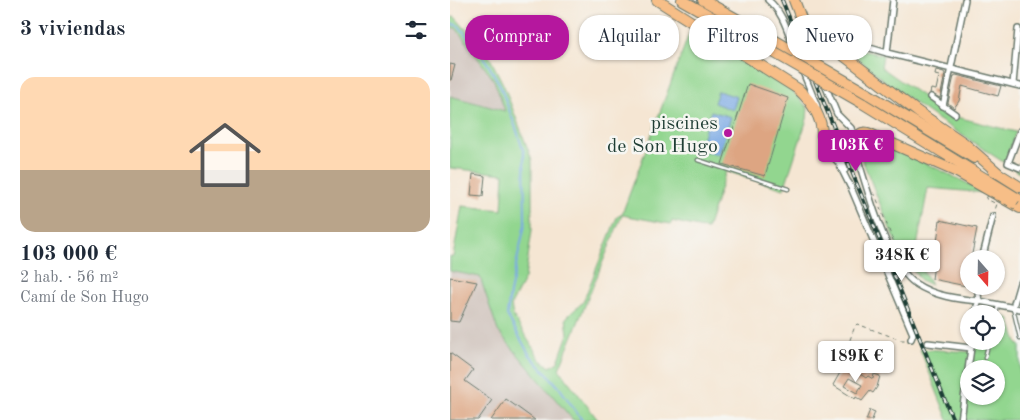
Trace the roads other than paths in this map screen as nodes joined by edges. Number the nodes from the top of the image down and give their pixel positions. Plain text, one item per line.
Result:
1 (657, 0) edge
2 (682, 0) edge
3 (703, 0) edge
4 (768, 0) edge
5 (793, 0) edge
6 (893, 0) edge
7 (965, 0) edge
8 (1018, 29) dead end
9 (872, 49) edge
10 (887, 53) junction
11 (951, 69) junction
12 (1013, 84) junction
13 (1020, 86) edge
14 (931, 97) dead end
15 (943, 106) junction
16 (955, 114) dead end
17 (1020, 131) edge
18 (822, 135) junction
19 (854, 143) junction
20 (828, 152) junction
21 (845, 154) junction
22 (698, 160) dead end
23 (1020, 168) edge
24 (997, 172) junction
25 (863, 179) junction
26 (850, 186) junction
27 (1020, 187) edge
28 (788, 189) dead end
29 (1020, 200) edge
30 (1020, 208) edge
31 (993, 216) road end
32 (984, 250) edge
33 (1020, 283) edge
34 (978, 295) edge
35 (979, 301) junction
36 (977, 305) edge
37 (998, 305) edge
38 (1005, 306) edge
39 (1013, 307) junction
40 (1020, 309) edge
41 (1019, 331) edge
42 (912, 337) road end
43 (1020, 338) edge
44 (928, 343) dead end
45 (960, 347) edge
46 (972, 350) edge
47 (987, 350) edge
48 (985, 358) dead end
49 (961, 420) edge

1 - 18 highway
2 - 29 highway, bridge
3 - 24 highway, bridge
4 - 18 street
5 - 19 street
5 - 24 highway
6 - 10 street
7 - 11 street
8 - 12 street
9 - 10 street
10 - 11 street
11 - 12 street
11 - 15 street
12 - 13 street
14 - 15 street
15 - 16 street
17 - 23 street
18 - 20 street
19 - 21 street
19 - 25 street
19 - 30 highway
20 - 21 street
20 - 26 street
21 - 25 street
21 - 26 street
22 - 28 lane
24 - 27 highway
25 - 35 street
26 - 42 street
31 - 32 street
33 - 39 street
34 - 35 street
35 - 36 street
35 - 37 street
38 - 39 street
39 - 40 street
39 - 41 lane
41 - 43 lane
44 - 45 street
46 - 49 street
47 - 48 lane

